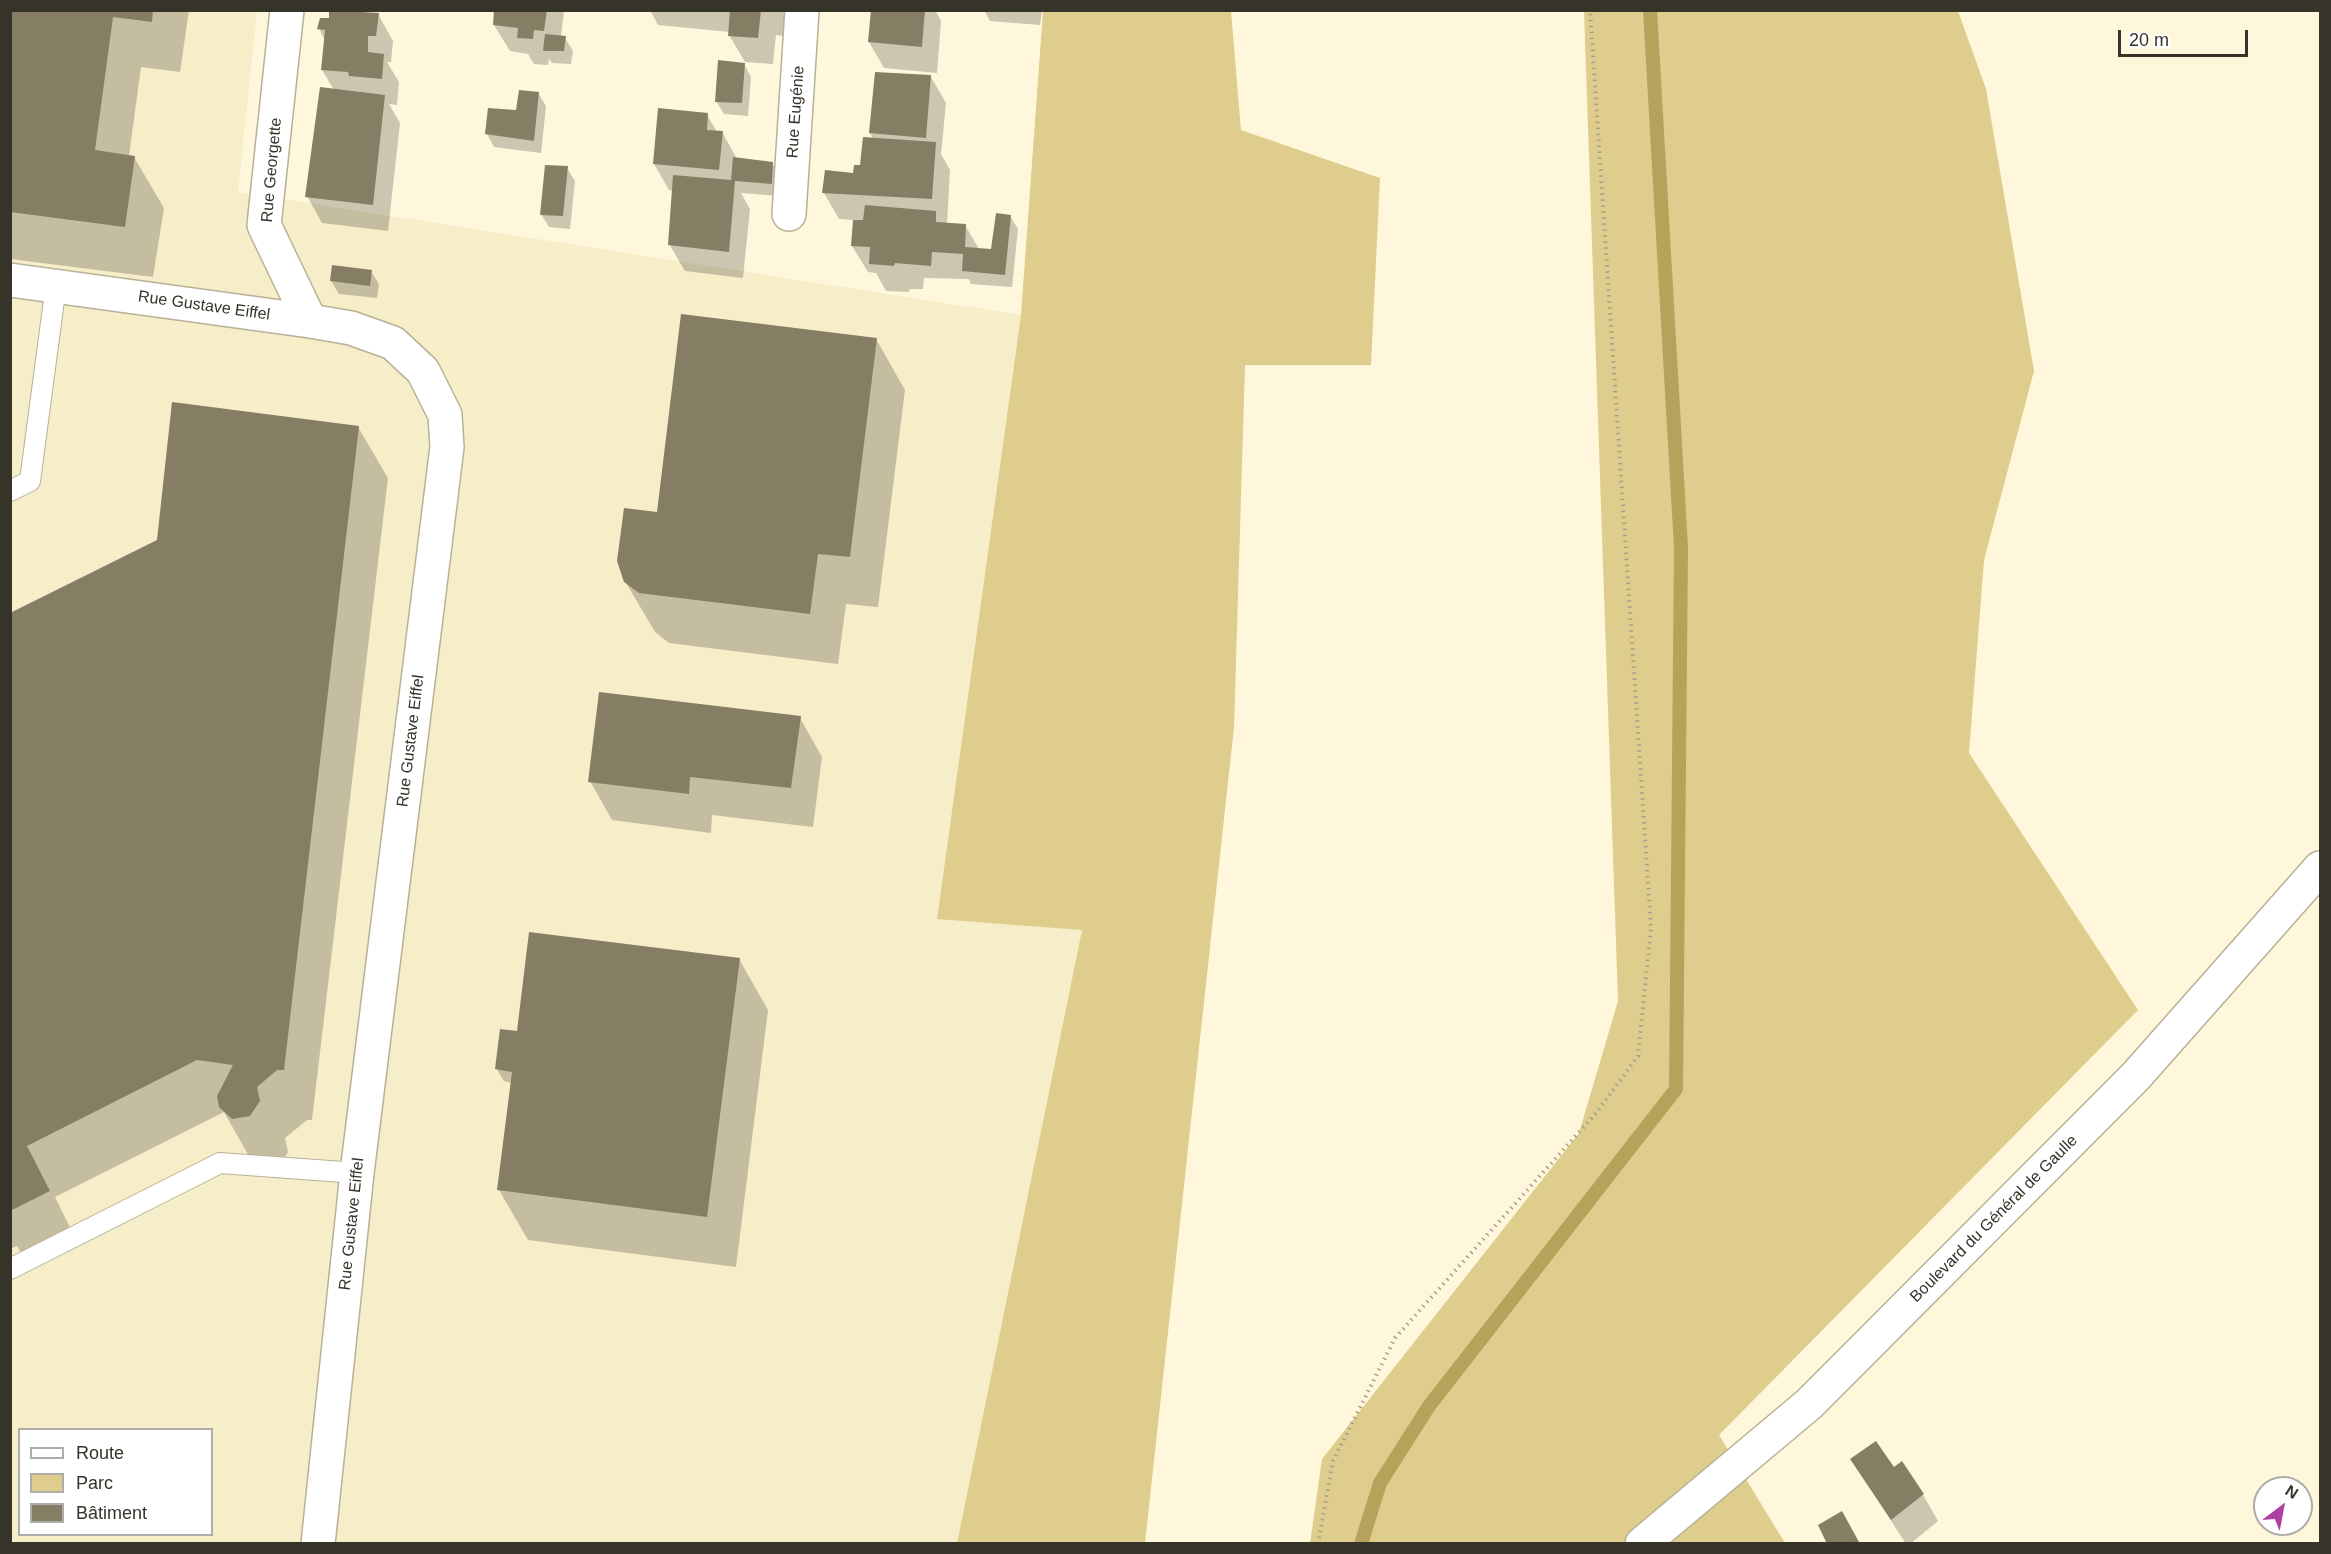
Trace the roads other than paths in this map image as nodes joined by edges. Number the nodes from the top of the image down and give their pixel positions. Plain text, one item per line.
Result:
1 (287, 10) edge
2 (802, 10) edge
3 (789, 214) dead end
4 (10, 280) edge
5 (56, 285) junction
6 (310, 321) junction
7 (10, 491) edge
8 (2320, 868) edge
9 (357, 1173) junction
10 (10, 1269) edge
11 (318, 1544) edge
12 (1642, 1544) edge

1 - 6 street, Rue Georgette
2 - 3 street, Rue Eugénie
4 - 5 street, Rue Gustave Eiffel
5 - 6 street, Rue Gustave Eiffel
5 - 7 lane
6 - 9 street, Rue Gustave Eiffel
8 - 12 street, Boulevard du Général de Gaulle
9 - 10 lane
9 - 11 street, Rue Gustave Eiffel

